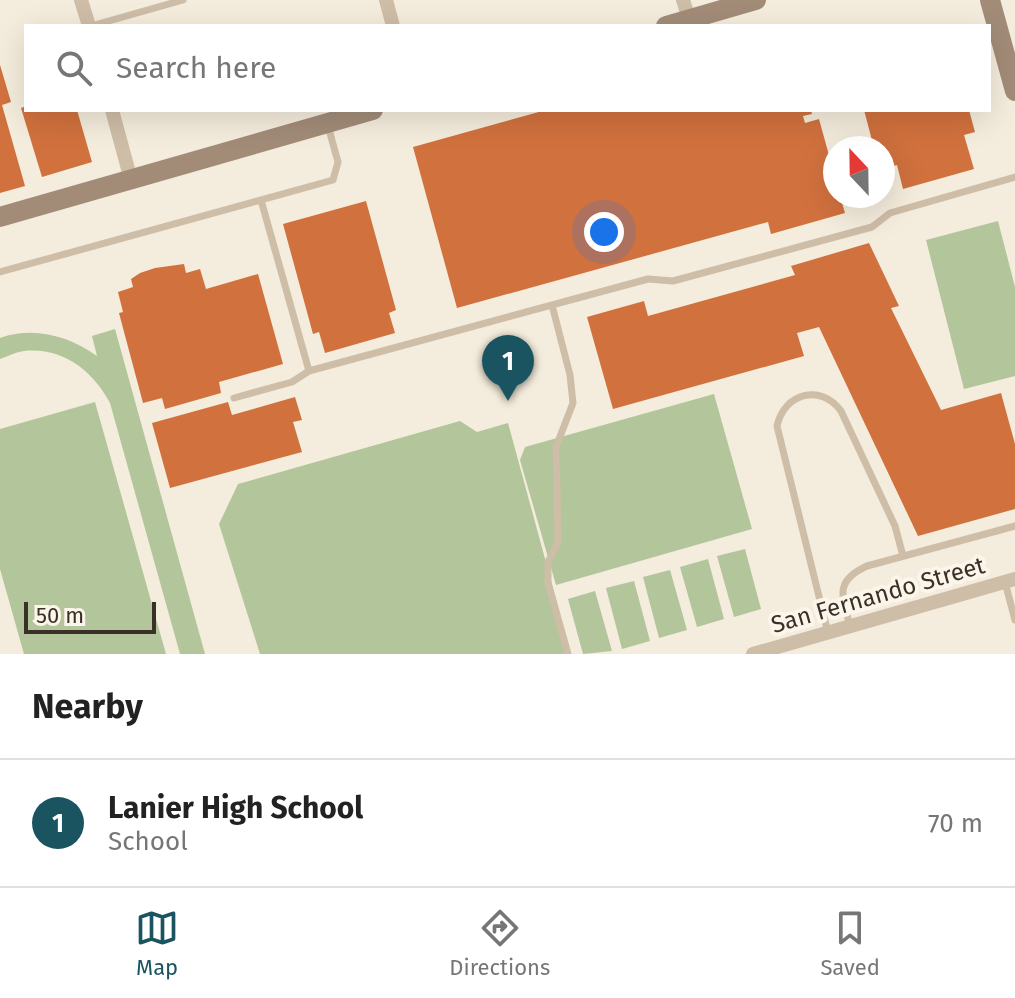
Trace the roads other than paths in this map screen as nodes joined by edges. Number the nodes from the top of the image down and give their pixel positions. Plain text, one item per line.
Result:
1 (81, 0) edge
2 (183, 0) edge
3 (386, 0) edge
4 (756, 0) edge
5 (990, 0) edge
6 (686, 10) edge
7 (89, 24) edge
8 (97, 24) edge
9 (392, 24) edge
10 (668, 24) edge
11 (1015, 91) edge
12 (113, 112) edge
13 (366, 112) edge
14 (327, 123) junction
15 (1015, 177) edge
16 (131, 180) junction
17 (261, 200) junction
18 (0, 217) edge
19 (0, 272) edge
20 (552, 305) junction
21 (309, 371) junction
22 (234, 398) dead end
23 (1015, 526) edge
24 (903, 556) junction
25 (1010, 581) edge
26 (1015, 620) edge
27 (850, 626) junction
28 (828, 633) junction
29 (568, 654) edge
30 (753, 654) edge

1 - 7 street
2 - 8 lane
3 - 9 street
4 - 6 street
5 - 11 street
6 - 10 street
12 - 16 street
13 - 14 street
14 - 16 street
14 - 17 lane
15 - 20 lane
16 - 18 street
17 - 19 lane
17 - 21 lane
20 - 21 lane
20 - 29 lane
21 - 22 lane
23 - 24 lane
24 - 27 lane
24 - 28 lane
25 - 26 lane
25 - 27 street, San Fernando Street
27 - 28 street, San Fernando Street
28 - 30 street, San Fernando Street

